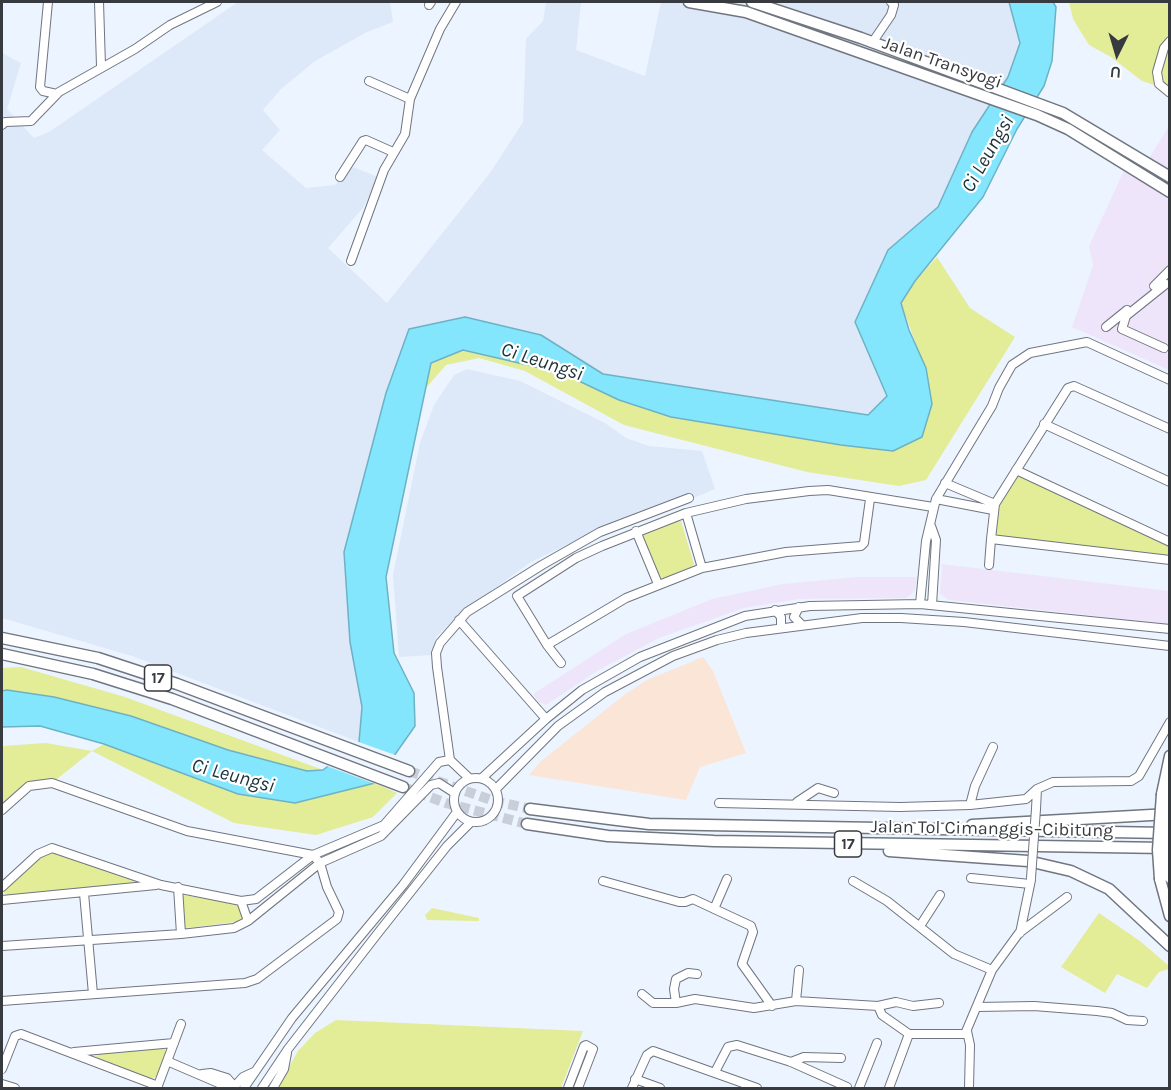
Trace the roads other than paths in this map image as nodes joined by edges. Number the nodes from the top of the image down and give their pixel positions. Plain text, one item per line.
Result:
1 (48, 2) edge
2 (99, 2) edge
3 (217, 2) edge
4 (456, 2) edge
5 (689, 2) edge
6 (752, 2) edge
7 (891, 2) edge
8 (1170, 41) edge
9 (872, 43) junction
10 (101, 66) junction
11 (369, 81) dead end
12 (991, 92) junction
13 (1170, 93) edge
14 (57, 94) junction
15 (410, 99) junction
16 (1040, 110) junction
17 (2, 125) edge
18 (393, 152) junction
19 (340, 177) dead end
20 (1170, 177) edge
21 (1170, 192) edge
22 (351, 261) dead end
23 (1170, 270) edge
24 (1165, 284) edge
25 (1106, 327) dead end
26 (1164, 348) dead end
27 (1170, 380) edge
28 (1044, 424) junction
29 (1170, 429) edge
30 (1016, 470) junction
31 (1170, 482) edge
32 (945, 483) junction
33 (689, 498) dead end
34 (870, 499) junction
35 (935, 503) junction
36 (994, 507) junction
37 (686, 513) junction
38 (931, 526) junction
39 (636, 531) junction
40 (991, 539) junction
41 (1170, 542) edge
42 (1170, 560) edge
43 (924, 564) junction
44 (935, 565) junction
45 (989, 565) dead end
46 (702, 568) junction
47 (658, 584) junction
48 (920, 604) junction
49 (932, 605) junction
50 (799, 607) junction
51 (775, 610) junction
52 (459, 620) junction
53 (802, 625) junction
54 (781, 628) junction
55 (1170, 629) edge
56 (2, 638) edge
57 (547, 645) junction
58 (1170, 646) edge
59 (2, 654) edge
60 (561, 663) dead end
61 (546, 720) junction
62 (1170, 722) edge
63 (993, 747) dead end
64 (1170, 756) edge
65 (450, 760) junction
66 (409, 771) tunnel mouth
67 (469, 778) junction
68 (482, 778) junction
69 (403, 787) tunnel mouth
70 (496, 789) junction
71 (1037, 789) junction
72 (453, 792) junction
73 (1167, 792) edge
74 (834, 793) dead end
75 (797, 800) junction
76 (719, 803) dead end
77 (970, 805) junction
78 (530, 808) tunnel mouth
79 (2, 810) edge
80 (457, 812) junction
81 (1170, 814) edge
82 (471, 822) junction
83 (527, 824) tunnel mouth
84 (897, 830) junction
85 (1170, 833) edge
86 (779, 843) junction
87 (1170, 848) edge
88 (313, 855) junction
89 (320, 863) junction
90 (1166, 878) edge
91 (727, 879) dead end
92 (971, 879) dead end
93 (603, 881) dead end
94 (853, 881) dead end
95 (1030, 881) junction
96 (161, 885) junction
97 (2, 886) edge
98 (178, 887) junction
99 (84, 893) junction
100 (940, 895) dead end
101 (1067, 897) dead end
102 (2, 900) edge
103 (241, 901) junction
104 (714, 909) junction
105 (1170, 916) edge
106 (248, 921) junction
107 (920, 926) junction
108 (1019, 933) junction
109 (181, 934) junction
110 (89, 941) junction
111 (2, 946) edge
112 (1170, 946) edge
113 (799, 970) dead end
114 (992, 970) junction
115 (698, 974) dead end
116 (93, 994) junction
117 (642, 994) dead end
118 (2, 1001) edge
119 (796, 1001) junction
120 (676, 1003) junction
121 (939, 1003) dead end
122 (772, 1006) junction
123 (878, 1006) junction
124 (978, 1007) junction
125 (1143, 1021) dead end
126 (181, 1024) dead end
127 (967, 1031) junction
128 (909, 1034) junction
129 (174, 1043) junction
130 (877, 1043) dead end
131 (288, 1049) junction
132 (69, 1053) junction
133 (841, 1058) dead end
134 (167, 1061) junction
135 (790, 1062) junction
136 (2, 1069) edge
137 (254, 1072) junction
138 (715, 1072) junction
139 (636, 1079) junction
140 (2, 1084) edge
141 (157, 1087) edge
142 (233, 1087) edge
143 (848, 1088) edge
144 (860, 1088) edge
145 (15, 1089) edge
146 (244, 1089) edge
147 (262, 1089) edge
148 (273, 1089) edge
149 (568, 1089) edge
150 (578, 1089) edge
151 (632, 1089) edge
152 (660, 1089) edge
153 (756, 1089) edge
154 (889, 1089) edge
155 (969, 1089) edge

1 - 14 street
2 - 10 street
3 - 10 street
4 - 15 street
5 - 12 highway, Jalan Transyogi
6 - 9 highway, Jalan Transyogi
7 - 9 street
8 - 13 street
9 - 12 highway, Jalan Transyogi
10 - 14 street
11 - 15 street
12 - 16 highway, Jalan Transyogi
14 - 17 street
15 - 18 street
16 - 20 highway, Jalan Transyogi
16 - 21 highway, Jalan Transyogi
18 - 19 street
18 - 22 street
23 - 24 street
24 - 25 street
24 - 26 street
27 - 32 street
28 - 29 street
28 - 30 street
28 - 31 street
30 - 36 street
30 - 41 street
32 - 35 street
32 - 36 street
33 - 52 street
34 - 35 street
34 - 37 street
34 - 46 street
35 - 36 street
35 - 38 street
36 - 40 street
37 - 39 street
37 - 46 street
38 - 43 street
38 - 44 street
39 - 47 street
39 - 57 street
40 - 42 street
40 - 45 street
43 - 44 street
43 - 48 street
44 - 49 street
46 - 47 street
47 - 57 street
48 - 49 street
48 - 50 street
49 - 55 street
50 - 51 street
50 - 53 street
51 - 54 street
51 - 61 street
52 - 61 street
52 - 65 street
53 - 54 street
53 - 58 street
54 - 70 street
56 - 66 highway, 17
57 - 60 street
59 - 69 highway, 17
61 - 68 street
62 - 71 street
63 - 77 street
64 - 73 highway
65 - 67 street
65 - 88 street
67 - 68 street
67 - 72 street
68 - 70 street
70 - 82 street
71 - 77 street
71 - 95 street, bridge
72 - 80 street
72 - 89 street
73 - 90 highway, bridge
74 - 75 street
75 - 76 street
75 - 77 street
78 - 84 highway, Jalan Tol Cimanggis–Cibitung / 17
79 - 88 street
80 - 82 street
80 - 137 street
81 - 84 highway
82 - 131 street
83 - 86 highway, Jalan Tol Cimanggis–Cibitung / 17
84 - 85 highway, Jalan Tol Cimanggis–Cibitung / 17
86 - 87 highway, Jalan Tol Cimanggis–Cibitung / 17
86 - 112 highway
88 - 89 street
88 - 103 street
89 - 106 street
89 - 116 street
90 - 105 highway
91 - 104 street
92 - 95 street
93 - 104 street
94 - 107 street
95 - 108 street
96 - 97 street
96 - 98 street
96 - 99 street
98 - 103 street
98 - 109 street
99 - 102 street
99 - 110 street
100 - 107 street
101 - 108 street
103 - 106 street
104 - 122 street
106 - 109 street
107 - 114 street
108 - 114 street
109 - 110 street
110 - 111 street
110 - 116 street
113 - 119 street
114 - 124 street
115 - 120 street
116 - 118 street
117 - 120 street
119 - 122 street
119 - 123 street
120 - 122 street
121 - 123 street
123 - 128 street
124 - 125 street
124 - 127 street
126 - 129 street
127 - 128 street
127 - 155 street
128 - 154 street
129 - 132 street
129 - 134 street
130 - 144 street
131 - 147 street
131 - 148 street
132 - 136 street
132 - 141 street
133 - 135 street
134 - 141 street
134 - 142 street
135 - 138 street
135 - 143 street
137 - 142 street
137 - 146 street
138 - 139 street
138 - 153 street
139 - 151 street
139 - 152 street
140 - 145 street
143 - 144 street
149 - 150 street

